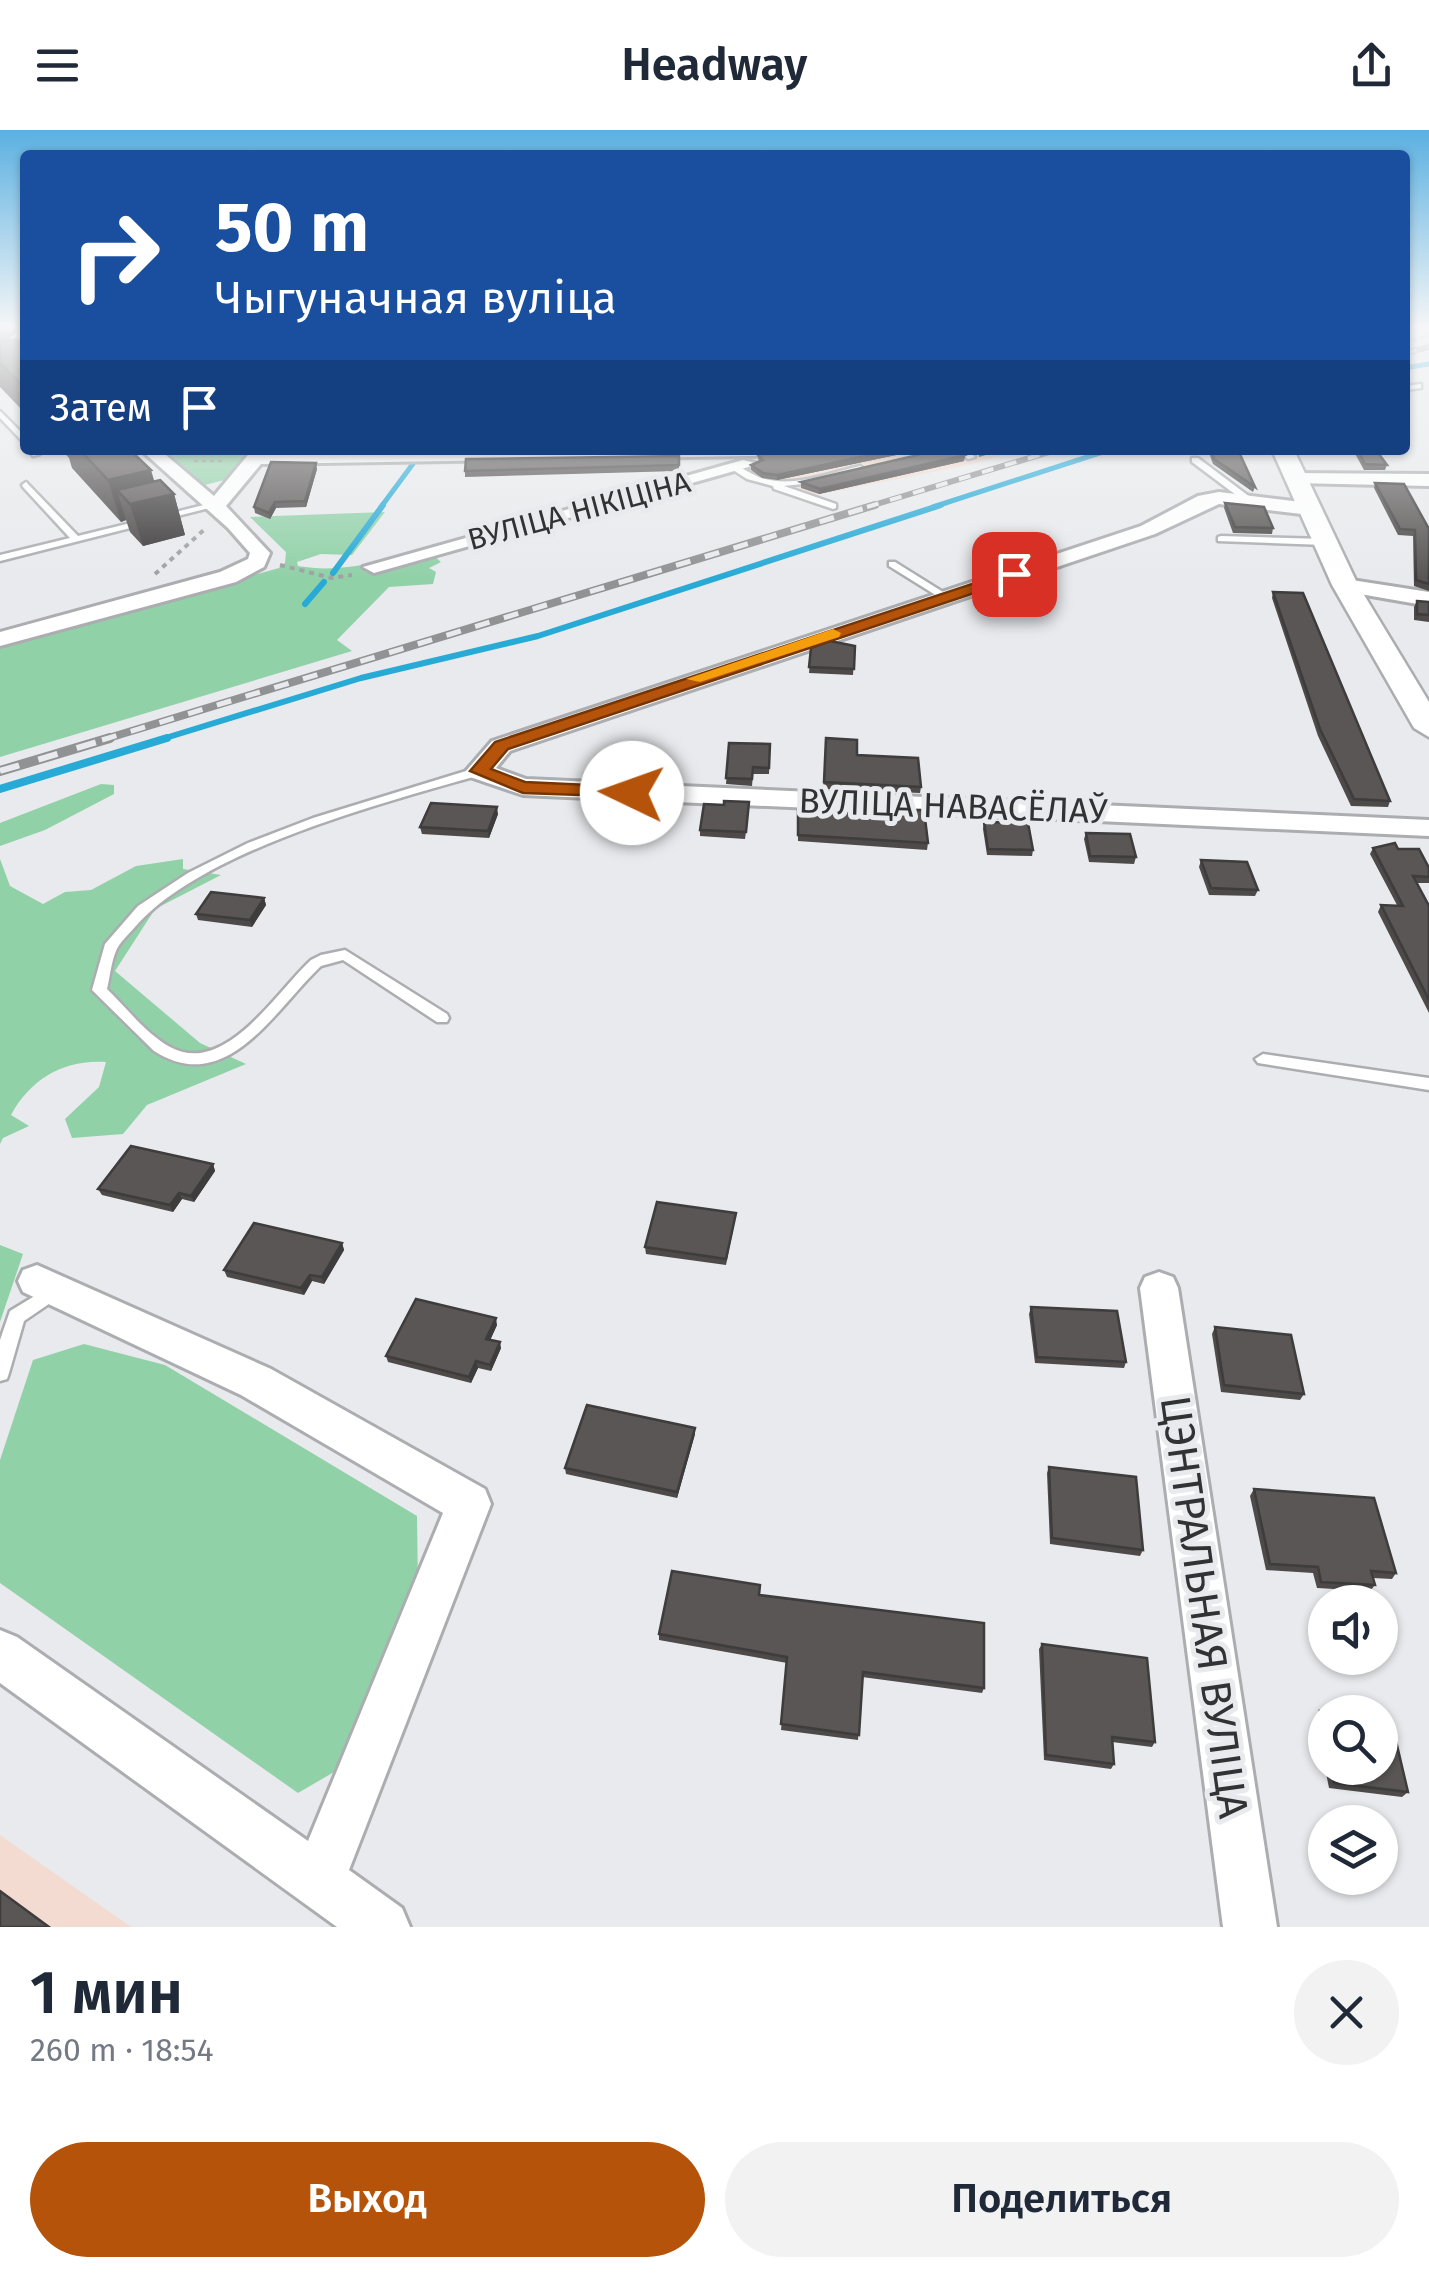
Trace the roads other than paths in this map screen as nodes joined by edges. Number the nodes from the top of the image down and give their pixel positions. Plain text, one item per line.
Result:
1 (0, 413) edge
2 (20, 435) edge
3 (154, 455) edge
4 (257, 455) edge
5 (325, 455) edge
6 (776, 455) edge
7 (1285, 455) edge
8 (1194, 460) dead end
9 (730, 461) junction
10 (874, 466) edge
11 (1428, 476) edge
12 (1296, 478) junction
13 (26, 484) dead end
14 (776, 487) junction
15 (1248, 500) junction
16 (216, 505) junction
17 (832, 506) dead end
18 (1310, 509) junction
19 (76, 539) junction
20 (1222, 539) dead end
21 (1325, 542) junction
22 (0, 558) edge
23 (892, 564) dead end
24 (374, 567) road end
25 (1345, 586) junction
26 (946, 597) junction
27 (1429, 599) edge
28 (0, 639) edge
29 (1429, 728) edge
30 (480, 771) junction
31 (1429, 828) edge
32 (442, 1018) dead end
33 (1263, 1060) dead end
34 (1429, 1084) edge
35 (47, 1285) joint
36 (1158, 1288) dead end
37 (0, 1372) edge
38 (0, 1654) edge
39 (318, 1882) junction
40 (382, 1927) edge
41 (1250, 1927) edge

1 - 2 lane
3 - 16 street
4 - 16 street
5 - 9 street
6 - 9 street, ВУЛІЦА НІКІЦІНА
7 - 12 street
8 - 15 lane
9 - 14 lane
9 - 24 street, ВУЛІЦА НІКІЦІНА
10 - 14 lane
11 - 12 street
12 - 18 street
13 - 19 lane
14 - 17 lane
15 - 18 street
15 - 26 street
16 - 19 lane
16 - 28 street
18 - 21 street
19 - 22 lane
20 - 21 lane
21 - 25 street
23 - 26 lane
25 - 27 street
25 - 29 street
26 - 30 street
30 - 31 street, ВУЛІЦА НАВАСЁЛАЎ
30 - 32 lane
33 - 34 lane
35 - 37 lane
35 - 39 street
36 - 41 street, ЦЭНТРАЛЬНАЯ ВУЛІЦА
38 - 39 street
39 - 40 street

